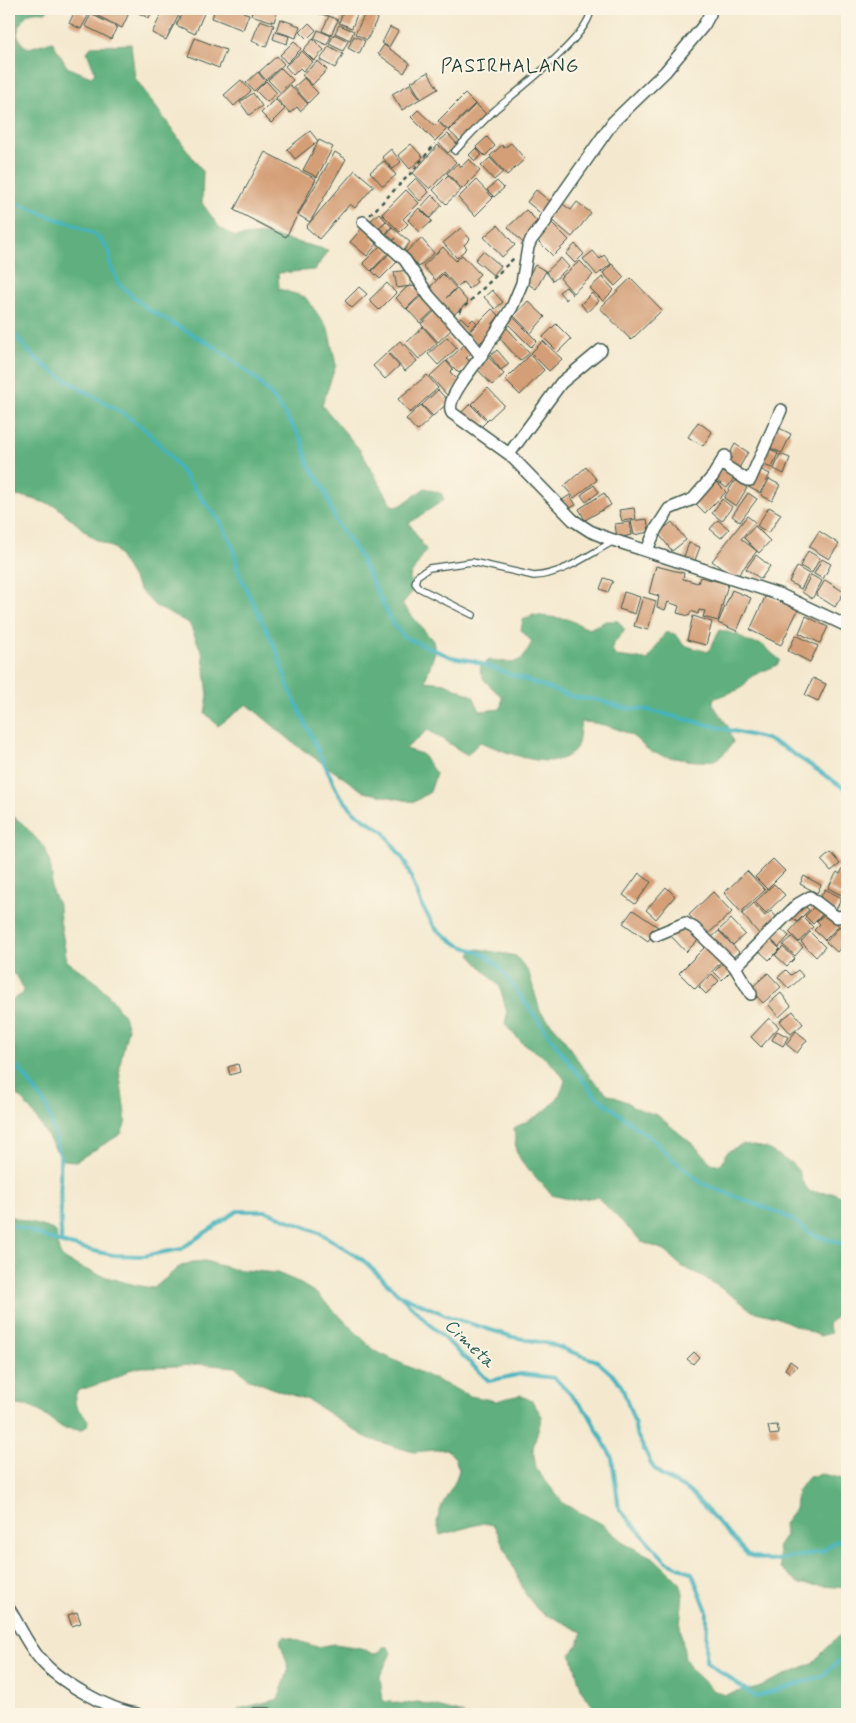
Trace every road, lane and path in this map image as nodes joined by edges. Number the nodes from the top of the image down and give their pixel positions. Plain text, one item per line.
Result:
1 (591, 9) edge
2 (710, 9) edge
3 (435, 144) dead end
4 (455, 151) dead end
5 (363, 222) joint
6 (528, 247) junction
7 (451, 320) junction
8 (601, 350) dead end
9 (482, 356) junction
10 (781, 410) dead end
11 (509, 454) junction
12 (616, 540) junction
13 (647, 550) junction
14 (473, 615) dead end
15 (847, 626) edge
16 (847, 916) edge
17 (656, 935) dead end
18 (735, 967) junction
19 (751, 994) dead end
20 (9, 1609) edge
21 (137, 1714) edge
22 (255, 1714) edge
23 (268, 1714) edge

1 - 4 lane
2 - 6 street
3 - 5 path
5 - 7 street
6 - 7 path
6 - 9 street
7 - 9 street
8 - 11 street
9 - 11 street
10 - 13 street
11 - 12 street
12 - 13 street
12 - 14 lane
13 - 15 street
16 - 18 street
17 - 18 street
18 - 19 street
20 - 21 street
22 - 23 street

